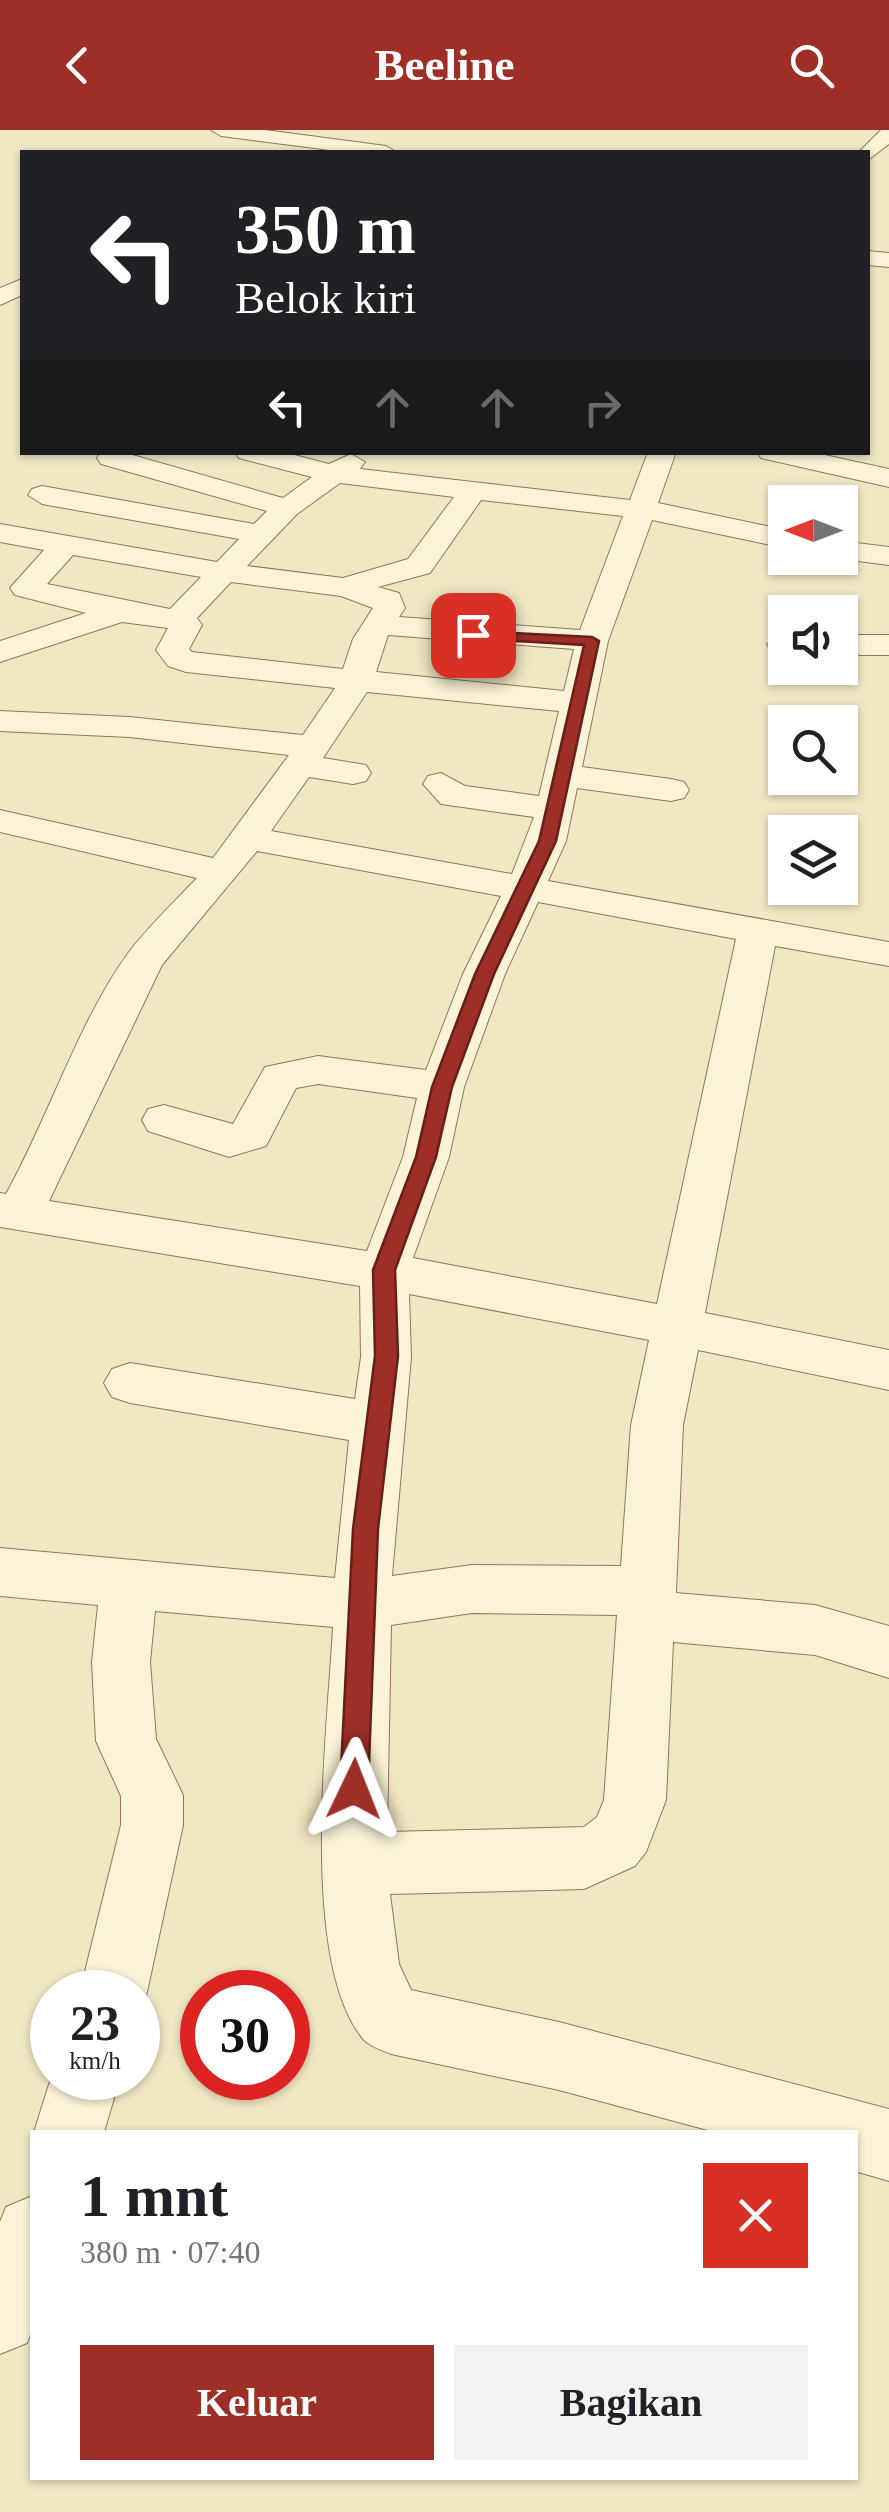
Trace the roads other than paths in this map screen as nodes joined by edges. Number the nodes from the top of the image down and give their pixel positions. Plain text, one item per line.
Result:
1 (221, 130) edge
2 (356, 130) edge
3 (292, 134) edge
4 (889, 134) edge
5 (317, 147) edge
6 (354, 150) edge
7 (870, 152) edge
8 (261, 455) edge
9 (362, 455) edge
10 (661, 455) edge
11 (785, 455) edge
12 (111, 458) dead end
13 (333, 474) junction
14 (889, 478) edge
15 (472, 492) junction
16 (42, 495) dead end
17 (287, 508) junction
18 (638, 508) junction
19 (0, 533) edge
20 (260, 534) junction
21 (768, 535) edge
22 (65, 545) junction
23 (858, 552) edge
24 (889, 556) edge
25 (223, 572) junction
26 (344, 587) junction
27 (120, 612) junction
28 (177, 620) junction
29 (378, 624) junction
30 (592, 641) junction
31 (858, 644) edge
32 (889, 645) edge
33 (0, 652) edge
34 (356, 682) junction
35 (576, 702) junction
36 (0, 721) edge
37 (307, 756) junction
38 (354, 773) dead end
39 (442, 784) dead end
40 (670, 790) dead end
41 (557, 792) junction
42 (0, 821) edge
43 (246, 838) junction
44 (224, 872) junction
45 (527, 890) junction
46 (758, 932) junction
47 (889, 954) edge
48 (442, 1087) junction
49 (164, 1120) dead end
50 (10, 1211) edge
51 (384, 1270) junction
52 (678, 1328) junction
53 (889, 1370) edge
54 (130, 1382) dead end
55 (377, 1424) junction
56 (0, 1572) edge
57 (129, 1585) junction
58 (646, 1603) junction
59 (361, 1606) junction
60 (889, 1652) edge
61 (354, 1864) junction
62 (118, 1970) edge
63 (79, 2100) edge
64 (69, 2130) edge
65 (837, 2130) edge
66 (858, 2137) edge
67 (889, 2145) edge
68 (30, 2238) edge
69 (0, 2316) edge

1 - 3 street
2 - 5 street
3 - 5 street
4 - 7 street
5 - 6 street
8 - 13 street
9 - 13 street
10 - 18 street
11 - 14 street
12 - 17 street
13 - 15 street
13 - 17 street
15 - 18 street
15 - 26 street
16 - 20 street
17 - 20 street
18 - 21 street
18 - 30 street
19 - 22 street
20 - 25 street
22 - 25 street
22 - 27 street
23 - 24 street
25 - 26 street
25 - 28 street
26 - 29 street
27 - 28 street
27 - 33 street
28 - 34 street
29 - 30 street
29 - 34 street
30 - 35 street
31 - 32 street
34 - 35 street
34 - 37 street
35 - 41 street
36 - 37 street
37 - 38 street
37 - 43 street
39 - 41 street
40 - 41 street
41 - 45 street
42 - 44 street
43 - 44 street
43 - 45 street
44 - 50 street
45 - 46 street
45 - 48 street
46 - 47 street
46 - 52 street
48 - 49 street
48 - 51 street
50 - 51 street
51 - 52 street
51 - 55 street
52 - 53 street
52 - 58 street
54 - 55 street
55 - 59 street
56 - 57 street
57 - 59 street
57 - 62 street
58 - 59 street
58 - 60 street
58 - 61 street
59 - 61 street
61 - 65 street
63 - 64 street
66 - 67 street
68 - 69 street

